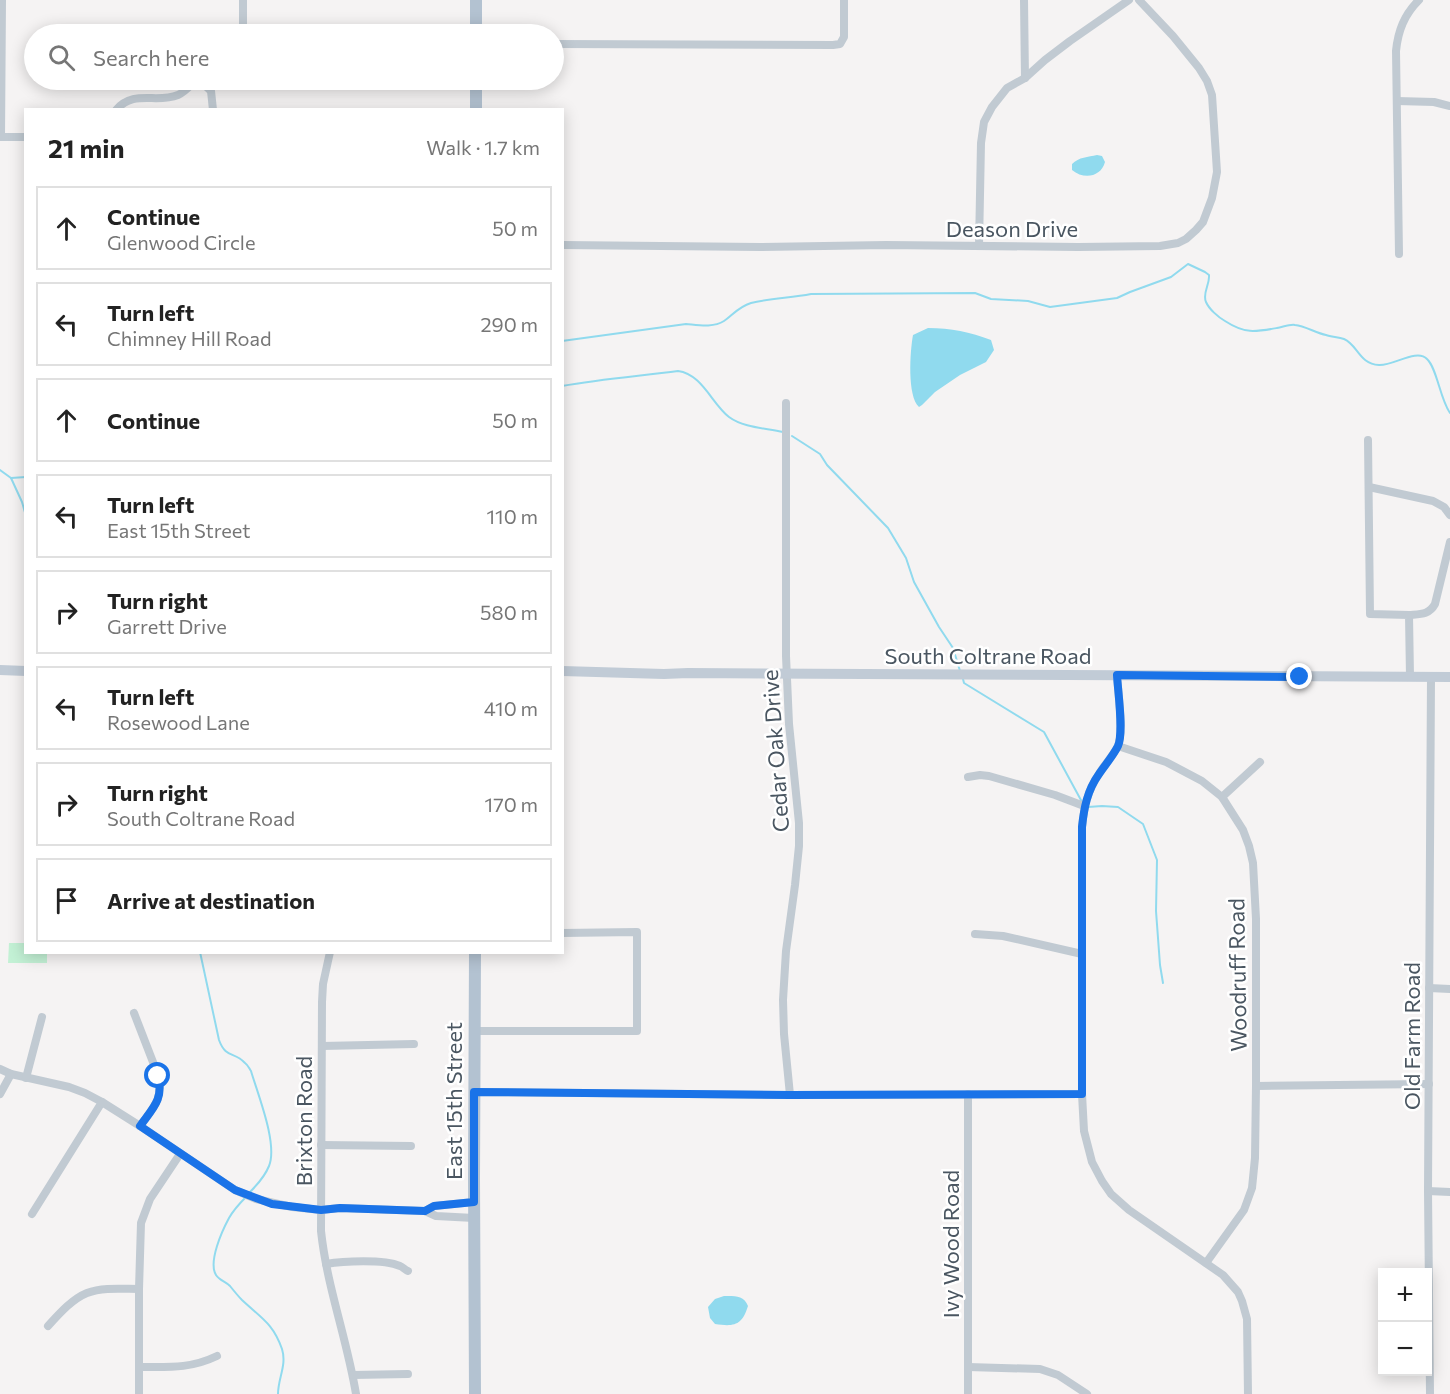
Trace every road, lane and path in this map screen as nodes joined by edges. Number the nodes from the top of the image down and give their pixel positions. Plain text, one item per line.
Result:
1 (2, 0) edge
2 (243, 0) edge
3 (476, 0) edge
4 (844, 0) edge
5 (1024, 0) edge
6 (1129, 0) edge
7 (1139, 0) edge
8 (1419, 0) edge
9 (243, 24) edge
10 (476, 24) edge
11 (564, 45) edge
12 (1025, 78) junction
13 (185, 90) edge
14 (210, 90) edge
15 (476, 90) edge
16 (1397, 101) junction
17 (1450, 106) edge
18 (118, 108) edge
19 (213, 108) edge
20 (476, 108) edge
21 (1, 137) edge
22 (24, 137) edge
23 (564, 245) edge
24 (979, 246) junction
25 (1399, 254) dead end
26 (786, 403) dead end
27 (1368, 440) dead end
28 (1368, 487) junction
29 (1450, 515) edge
30 (1450, 542) edge
31 (1409, 615) junction
32 (0, 670) edge
33 (22, 670) edge
34 (564, 671) edge
35 (787, 674) junction
36 (1117, 675) junction
37 (1410, 677) junction
38 (1450, 677) edge
39 (1431, 678) junction
40 (1118, 746) junction
41 (1260, 762) dead end
42 (968, 777) dead end
43 (1222, 797) junction
44 (1085, 804) junction
45 (564, 933) edge
46 (975, 934) dead end
47 (330, 954) edge
48 (475, 954) edge
49 (1082, 954) junction
50 (1429, 988) junction
51 (1450, 989) edge
52 (134, 1013) dead end
53 (42, 1017) dead end
54 (474, 1031) junction
55 (414, 1044) dead end
56 (322, 1046) junction
57 (0, 1069) edge
58 (11, 1074) junction
59 (26, 1078) junction
60 (1429, 1084) junction
61 (1256, 1086) junction
62 (474, 1092) junction
63 (0, 1094) edge
64 (968, 1094) junction
65 (1082, 1094) junction
66 (790, 1095) junction
67 (102, 1102) junction
68 (140, 1126) junction
69 (321, 1145) junction
70 (411, 1146) dead end
71 (180, 1154) junction
72 (1428, 1191) junction
73 (1450, 1192) edge
74 (474, 1202) junction
75 (321, 1210) junction
76 (425, 1211) junction
77 (32, 1214) dead end
78 (474, 1218) junction
79 (1206, 1263) junction
80 (326, 1264) junction
81 (408, 1271) dead end
82 (139, 1289) junction
83 (48, 1326) dead end
84 (217, 1356) dead end
85 (968, 1366) junction
86 (140, 1367) junction
87 (408, 1374) dead end
88 (352, 1375) junction
89 (1081, 1392) edge
90 (139, 1394) edge
91 (356, 1394) edge
92 (475, 1394) edge
93 (968, 1394) edge
94 (1248, 1394) edge
95 (1430, 1394) edge

1 - 21 street
2 - 9 street
3 - 10 main road
4 - 11 street
5 - 12 street
6 - 12 street
7 - 24 street, Deason Drive
8 - 16 street
12 - 24 street
13 - 18 street
14 - 19 street
15 - 20 main road
16 - 17 street
16 - 25 street
21 - 22 street
23 - 24 street, Deason Drive
26 - 35 street, Cedar Oak Drive
27 - 28 street
28 - 29 street
28 - 31 street
30 - 31 street
31 - 37 street
32 - 33 main road
34 - 35 main road, South Coltrane Road
35 - 36 main road, South Coltrane Road
35 - 66 street, Cedar Oak Drive
36 - 37 main road, South Coltrane Road
36 - 40 street
37 - 39 main road, South Coltrane Road
38 - 39 main road, South Coltrane Road
39 - 50 street, Old Farm Road
40 - 43 street, Woodruff Road
40 - 44 street
41 - 43 street
42 - 44 street
43 - 61 street, Woodruff Road
44 - 49 street
45 - 54 street
46 - 49 street
47 - 56 street, Brixton Road
48 - 54 main road, East 15th Street
49 - 65 street
50 - 51 street
50 - 60 street, Old Farm Road
52 - 68 street
53 - 59 street
54 - 62 main road, East 15th Street
55 - 56 street
56 - 69 street, Brixton Road
57 - 58 street
58 - 59 street
58 - 63 street
59 - 67 street
60 - 61 street
60 - 72 street, Old Farm Road
61 - 79 street, Woodruff Road
62 - 66 street
62 - 74 main road, East 15th Street
64 - 65 street
64 - 66 street
64 - 85 street, Ivy Wood Road
65 - 79 street
67 - 68 street
67 - 77 street
68 - 71 street
69 - 70 street
69 - 75 street, Brixton Road
71 - 75 street
71 - 82 street
72 - 73 street
72 - 95 street, Old Farm Road
74 - 76 street
74 - 78 main road, East 15th Street
75 - 76 street
75 - 80 street, Brixton Road
76 - 78 street
78 - 92 main road, East 15th Street
79 - 94 street
80 - 81 street
80 - 88 street, Brixton Road
82 - 83 street
82 - 86 street
84 - 86 street
85 - 89 street
85 - 93 street, Ivy Wood Road
86 - 90 street
87 - 88 street
88 - 91 street, Brixton Road

